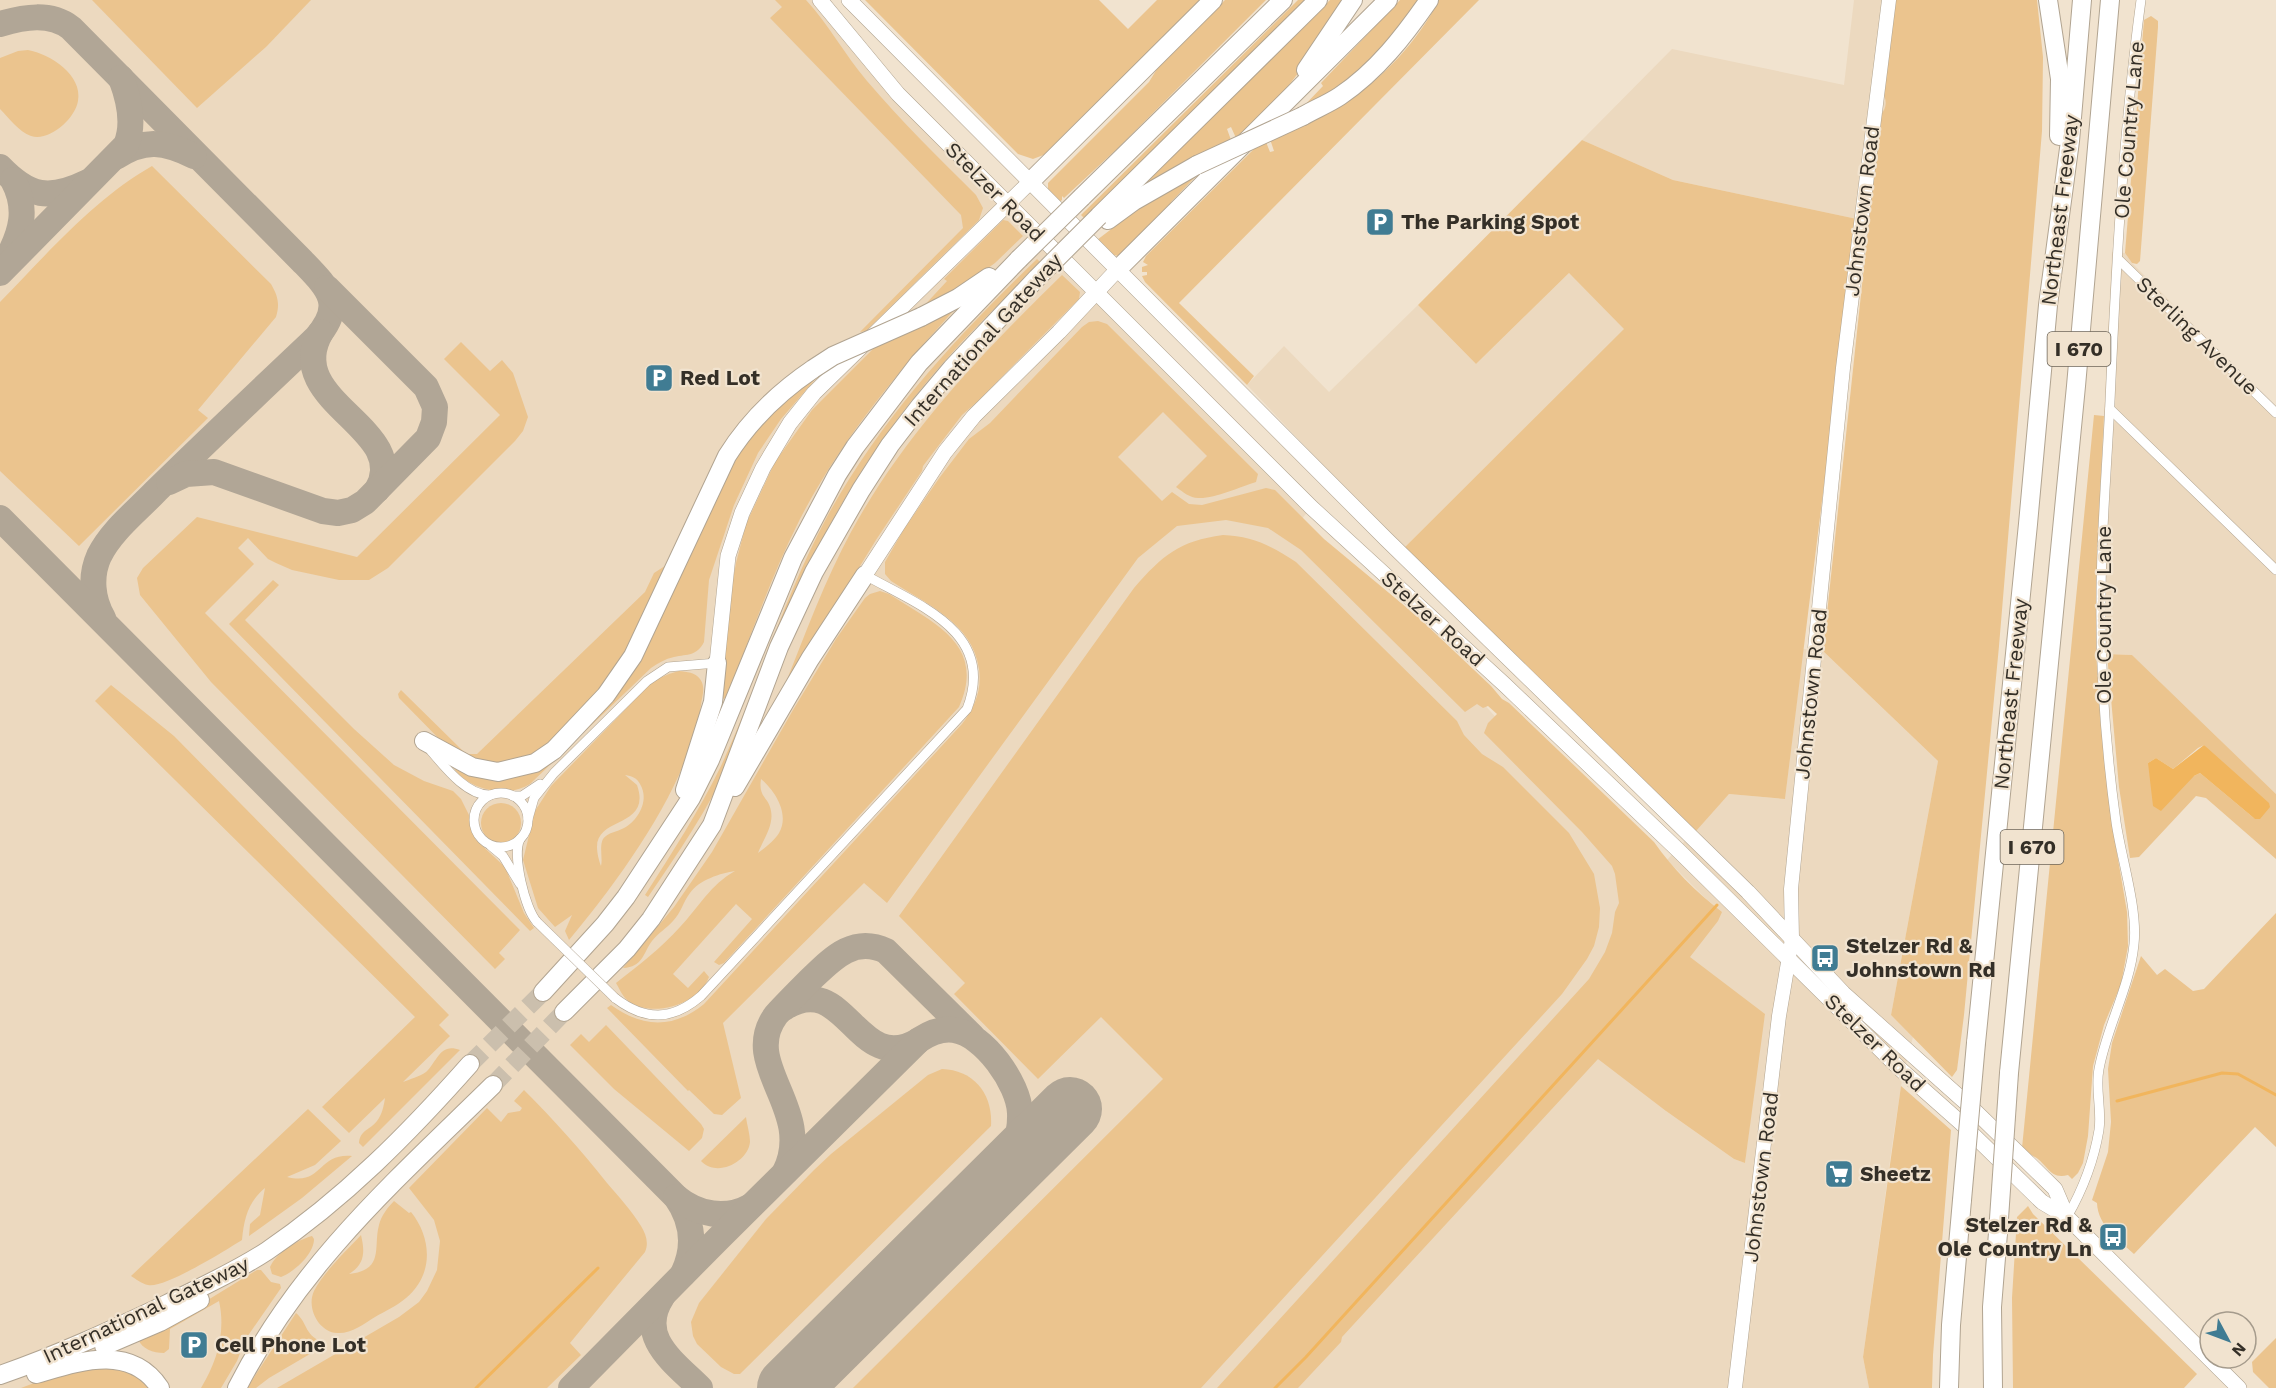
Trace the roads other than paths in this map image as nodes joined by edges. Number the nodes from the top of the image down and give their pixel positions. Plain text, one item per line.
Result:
1 (820, 0) edge
2 (849, 0) edge
3 (857, 0) edge
4 (1213, 0) edge
5 (1283, 0) edge
6 (1318, 0) edge
7 (1353, 0) edge
8 (1388, 0) edge
9 (1429, 0) edge
10 (1889, 0) edge
11 (2048, 0) edge
12 (2082, 0) edge
13 (2109, 0) edge
14 (2120, 0) edge
15 (2141, 0) edge
16 (867, 17) junction
17 (2104, 78) junction
18 (1281, 105) junction
19 (1030, 182) junction
20 (1007, 203) junction
21 (1102, 218) junction
22 (1018, 259) junction
23 (2118, 259) junction
24 (1118, 269) junction
25 (1096, 292) junction
26 (2048, 305) junction
27 (2110, 409) junction
28 (2276, 413) edge
29 (2276, 570) edge
30 (865, 575) junction
31 (717, 663) junction
32 (424, 741) joint
33 (554, 773) junction
34 (492, 795) junction
35 (512, 796) junction
36 (528, 819) junction
37 (712, 825) junction
38 (521, 838) junction
39 (665, 838) junction
40 (487, 843) junction
41 (524, 892) junction
42 (1792, 939) junction
43 (1787, 959) junction
44 (543, 992) tunnel mouth
45 (564, 1012) tunnel mouth
46 (470, 1064) tunnel mouth
47 (493, 1085) tunnel mouth
48 (2067, 1217) junction
49 (267, 1251) junction
50 (1992, 1338) junction
51 (37, 1373) junction
52 (0, 1375) edge
53 (0, 1387) edge
54 (160, 1388) edge
55 (237, 1388) edge
56 (1736, 1388) edge
57 (1949, 1388) edge
58 (1993, 1388) edge
59 (1999, 1388) edge
60 (2239, 1388) edge

1 - 20 main road, Stelzer Road
2 - 16 main road, Stelzer Road
3 - 16 main road
4 - 19 highway
5 - 22 highway, International Gateway, bridge
6 - 21 highway
7 - 18 highway
8 - 18 highway
9 - 21 highway, bridge
10 - 42 main road, Johnstown Road
11 - 26 highway
12 - 26 highway, Northeast Freeway / I 670
13 - 17 highway, Northeast Freeway / I 670
14 - 17 highway
15 - 23 street, Ole Country Lane
16 - 19 main road, Stelzer Road
17 - 50 highway, Northeast Freeway / I 670, bridge
18 - 24 highway
19 - 20 main road
19 - 24 main road, Stelzer Road
20 - 25 main road, Stelzer Road
20 - 31 main road
21 - 37 highway, International Gateway, bridge
22 - 32 highway, bridge
22 - 39 highway, International Gateway
23 - 27 street, Ole Country Lane
23 - 28 street, Sterling Avenue
24 - 25 main road
24 - 42 main road, Stelzer Road
25 - 30 main road
25 - 43 main road, Stelzer Road
26 - 57 highway, Northeast Freeway / I 670, bridge
27 - 29 street
27 - 48 street, Ole Country Lane
30 - 37 highway
30 - 41 street, bridge
31 - 33 street
31 - 39 highway
32 - 34 street
33 - 35 street
33 - 36 street
34 - 35 street
34 - 40 street
35 - 36 street
36 - 38 street
37 - 45 highway, International Gateway
38 - 40 street
38 - 41 street
39 - 44 highway, International Gateway
40 - 41 street
42 - 43 main road, Johnstown Road
42 - 48 main road, Stelzer Road
43 - 48 main road, Stelzer Road
43 - 56 main road, Johnstown Road
46 - 49 highway, International Gateway
47 - 55 highway
48 - 60 main road, Stelzer Road
49 - 51 highway
49 - 52 highway, International Gateway
50 - 58 highway, Northeast Freeway / I 670
50 - 59 highway
51 - 53 highway
51 - 54 highway

